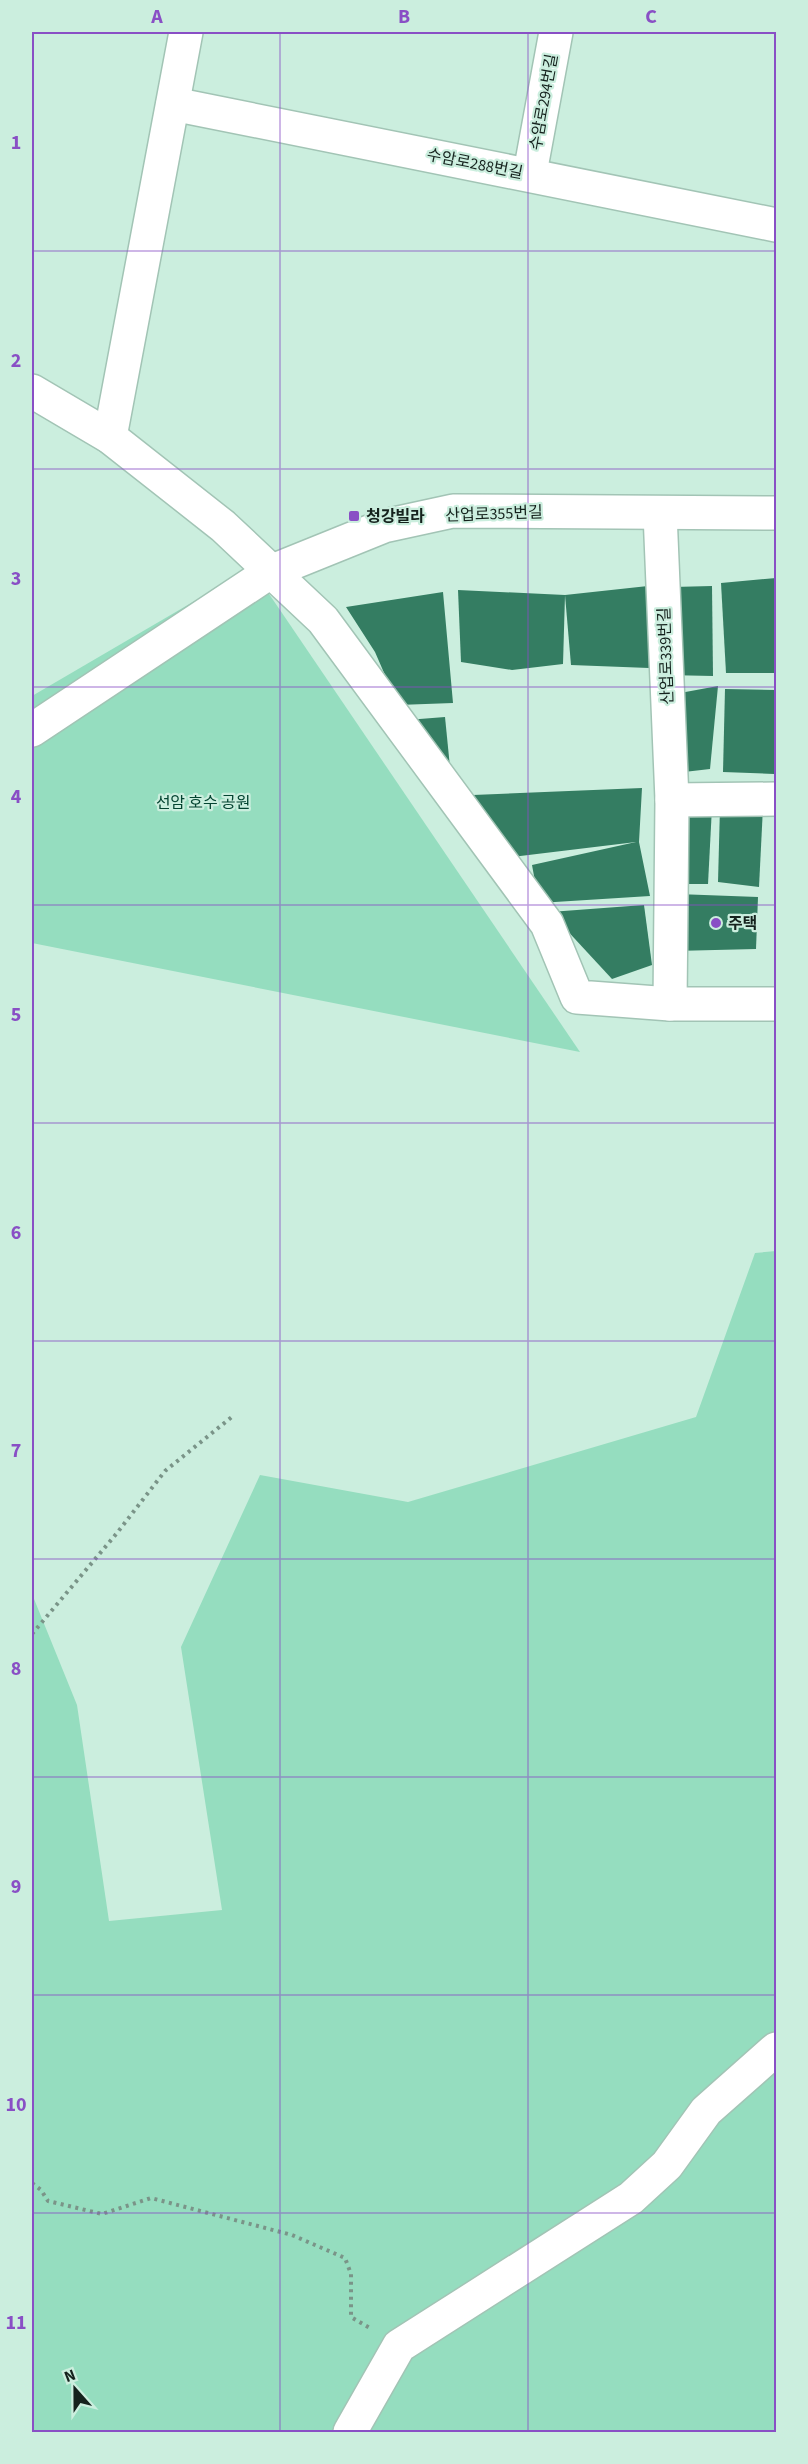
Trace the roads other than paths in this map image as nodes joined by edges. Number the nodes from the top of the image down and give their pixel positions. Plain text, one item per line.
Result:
1 (186, 32) edge
2 (556, 32) edge
3 (173, 104) junction
4 (531, 173) junction
5 (777, 225) edge
6 (32, 391) edge
7 (110, 437) junction
8 (660, 513) junction
9 (777, 513) edge
10 (270, 572) junction
11 (32, 730) edge
12 (777, 799) edge
13 (672, 800) junction
14 (670, 1004) junction
15 (777, 1004) edge
16 (777, 2049) edge
17 (350, 2433) edge

1 - 3 street
2 - 4 street, 수암로294번길
3 - 4 street, 수암로288번길
3 - 7 street
4 - 5 street, 수암로288번길
6 - 7 street
7 - 10 street
8 - 9 street, 산업로355번길
8 - 10 street, 산업로355번길
8 - 13 street, 산업로339번길
10 - 11 street, 산업로355번길
10 - 14 street
12 - 13 street
13 - 14 street, 산업로339번길
14 - 15 street
16 - 17 street

